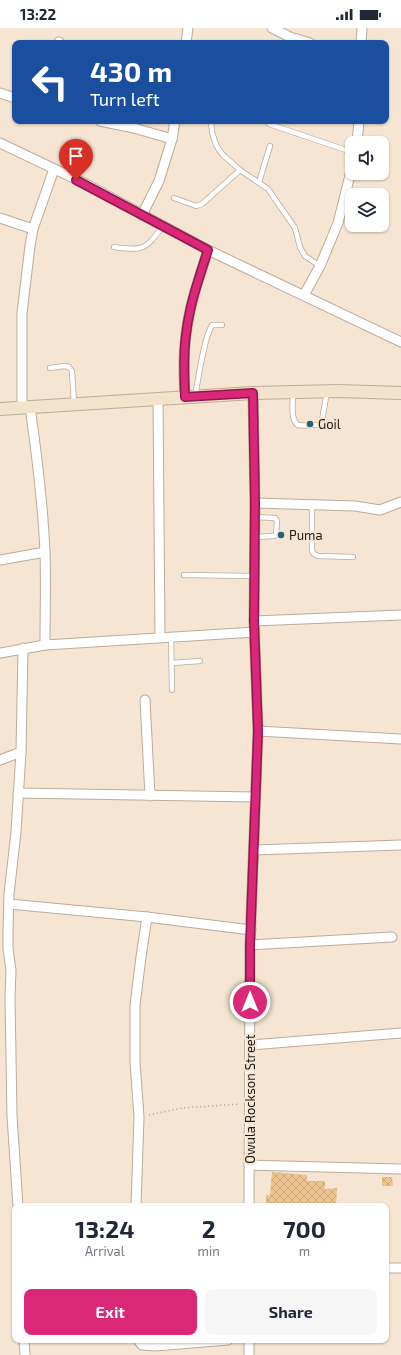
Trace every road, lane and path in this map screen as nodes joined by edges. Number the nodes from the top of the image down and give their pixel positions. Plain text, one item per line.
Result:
1 (188, 28) edge
2 (272, 28) edge
3 (362, 28) edge
4 (186, 40) edge
5 (300, 40) edge
6 (361, 40) edge
7 (0, 93) edge
8 (12, 97) edge
9 (115, 124) edge
10 (174, 124) edge
11 (211, 124) edge
12 (269, 124) edge
13 (360, 124) edge
14 (359, 136) edge
15 (172, 139) junction
16 (0, 143) edge
17 (270, 146) dead end
18 (345, 150) edge
19 (54, 169) junction
20 (240, 170) junction
21 (349, 180) edge
22 (259, 182) junction
23 (174, 198) dead end
24 (142, 215) junction
25 (0, 218) edge
26 (164, 226) junction
27 (33, 229) junction
28 (114, 247) dead end
29 (208, 250) junction
30 (320, 266) junction
31 (304, 295) junction
32 (222, 325) dead end
33 (401, 342) edge
34 (50, 368) dead end
35 (327, 391) junction
36 (292, 392) junction
37 (253, 393) junction
38 (401, 393) edge
39 (190, 396) junction
40 (158, 398) junction
41 (74, 404) junction
42 (26, 407) junction
43 (0, 410) edge
44 (401, 502) edge
45 (255, 503) junction
46 (312, 505) junction
47 (255, 517) junction
48 (255, 537) junction
49 (45, 552) junction
50 (353, 557) dead end
51 (0, 560) edge
52 (184, 574) dead end
53 (255, 576) junction
54 (401, 615) edge
55 (254, 621) junction
56 (254, 632) junction
57 (171, 636) junction
58 (160, 637) junction
59 (45, 645) junction
60 (23, 648) junction
61 (0, 653) edge
62 (200, 661) dead end
63 (172, 663) junction
64 (172, 690) dead end
65 (145, 700) dead end
66 (258, 731) junction
67 (401, 739) edge
68 (21, 752) junction
69 (0, 760) edge
70 (18, 794) junction
71 (150, 796) junction
72 (255, 797) junction
73 (401, 845) edge
74 (254, 850) junction
75 (9, 904) junction
76 (147, 917) junction
77 (251, 930) junction
78 (392, 937) dead end
79 (250, 945) junction
80 (10, 997) junction
81 (0, 998) edge
82 (401, 1032) edge
83 (250, 1045) junction
84 (250, 1104) junction
85 (139, 1117) junction
86 (249, 1165) junction
87 (401, 1169) edge
88 (18, 1203) edge
89 (136, 1203) edge
90 (249, 1203) edge
91 (389, 1268) edge
92 (401, 1268) edge
93 (24, 1343) edge
94 (140, 1343) edge
95 (192, 1343) edge
96 (249, 1343) edge
97 (25, 1355) edge
98 (249, 1355) edge

1 - 4 street
2 - 5 street
3 - 6 street
7 - 8 street
9 - 15 street
10 - 15 street
11 - 20 lane
12 - 18 lane
13 - 14 street
15 - 24 street
16 - 19 street
17 - 22 lane
19 - 24 street
19 - 27 street
20 - 22 lane
20 - 23 lane
21 - 30 street
22 - 30 lane
24 - 26 street
25 - 27 street
26 - 28 lane
26 - 29 street
27 - 42 street
29 - 31 street
29 - 39 street
30 - 31 street
31 - 33 street
32 - 39 lane
34 - 41 lane
35 - 36 main road
35 - 36 lane
35 - 38 main road
36 - 37 main road
37 - 39 main road
37 - 45 street, Owula Rockson Street
39 - 40 main road
40 - 41 main road
40 - 58 street
41 - 42 main road
42 - 43 main road
42 - 49 street
44 - 46 street
45 - 46 street
45 - 47 street, Owula Rockson Street
46 - 50 lane
47 - 48 street, Owula Rockson Street
47 - 48 lane
48 - 53 street, Owula Rockson Street
49 - 51 street
49 - 59 street
52 - 53 lane
53 - 55 street, Owula Rockson Street
54 - 55 street
55 - 56 street, Owula Rockson Street
56 - 57 street
56 - 66 street, Owula Rockson Street
57 - 58 street
57 - 63 lane
58 - 59 street
59 - 60 street
60 - 61 street
60 - 68 street
62 - 63 lane
63 - 64 lane
65 - 71 street
66 - 67 street
66 - 72 street, Owula Rockson Street
68 - 69 street
68 - 70 street
70 - 71 street
70 - 75 street
71 - 72 street
72 - 74 street, Owula Rockson Street
73 - 74 street
74 - 77 street, Owula Rockson Street
75 - 76 street
75 - 80 street
76 - 77 street
76 - 85 street
77 - 79 street, Owula Rockson Street
78 - 79 street
79 - 83 street, Owula Rockson Street
80 - 81 street
80 - 88 street
82 - 83 street
83 - 84 street, Owula Rockson Street
84 - 85 path
84 - 86 street, Owula Rockson Street
85 - 89 street
86 - 87 street
86 - 90 street, Owula Rockson Street
91 - 92 street
93 - 97 street
94 - 95 street
96 - 98 street

